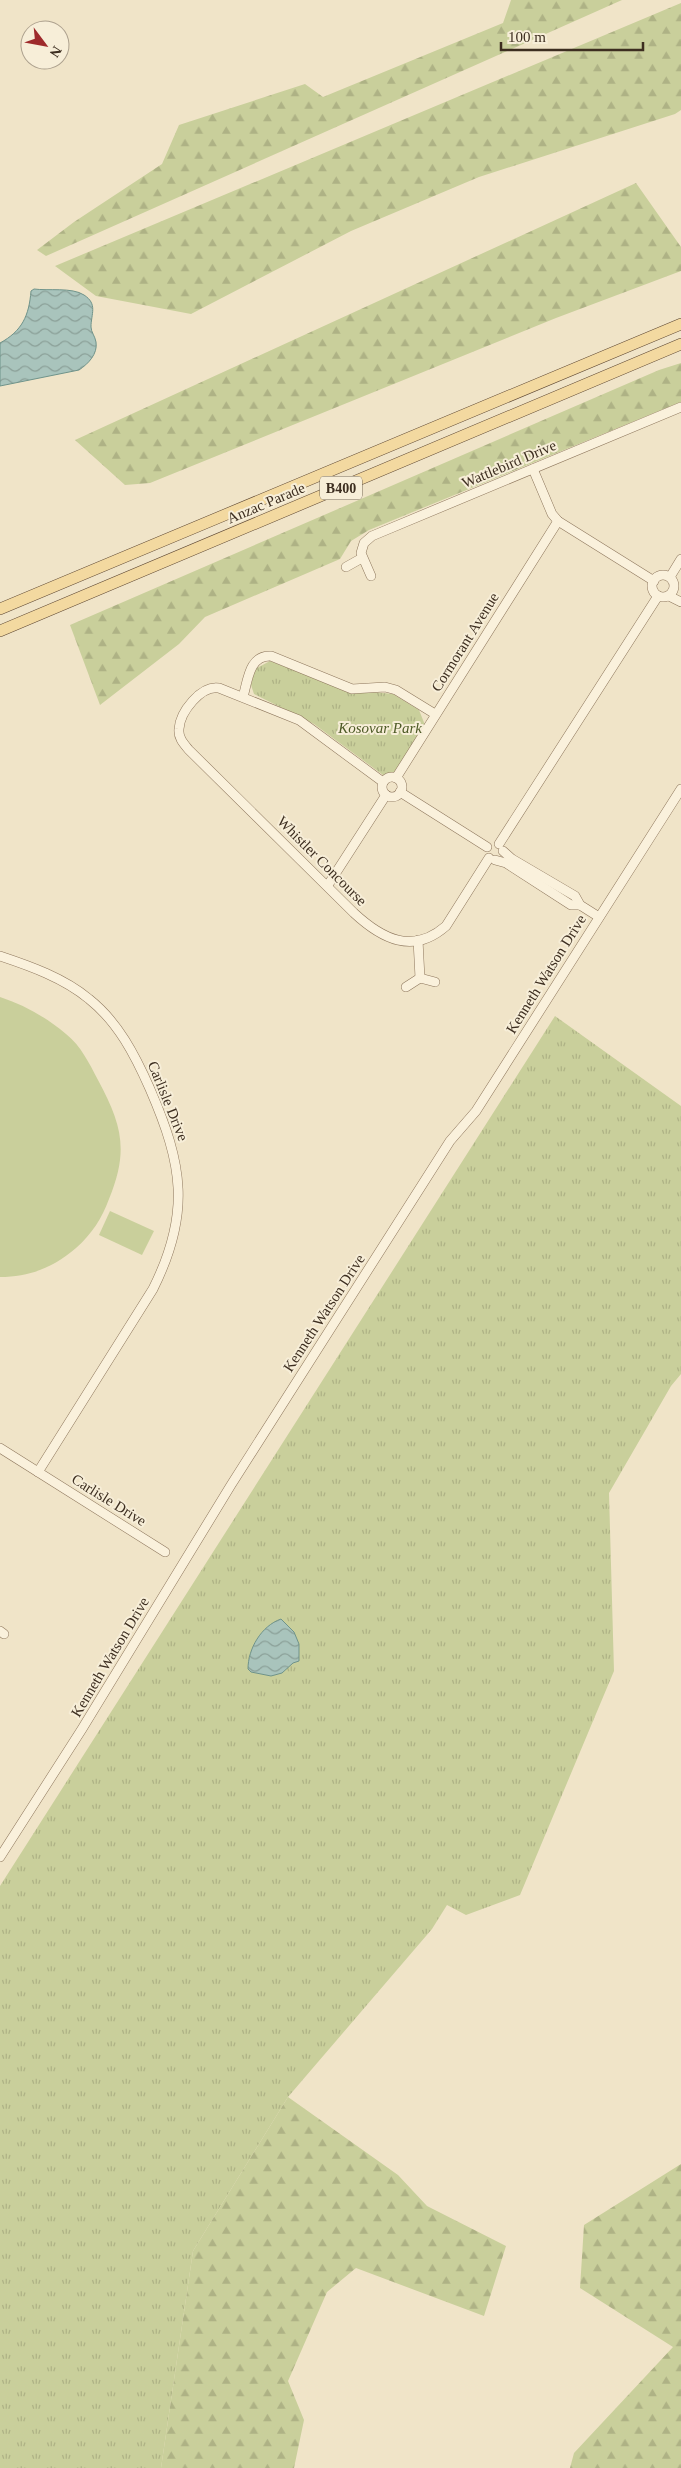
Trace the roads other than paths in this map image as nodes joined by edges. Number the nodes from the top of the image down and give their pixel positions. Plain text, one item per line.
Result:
1 (681, 324) edge
2 (681, 344) edge
3 (681, 407) edge
4 (533, 469) junction
5 (558, 521) junction
6 (362, 558) junction
7 (681, 559) edge
8 (346, 567) dead end
9 (371, 576) dead end
10 (654, 581) junction
11 (672, 581) junction
12 (681, 593) edge
13 (658, 596) junction
14 (668, 596) junction
15 (27, 597) junction
16 (0, 602) edge
17 (681, 602) edge
18 (0, 609) edge
19 (0, 631) edge
20 (243, 697) junction
21 (435, 714) junction
22 (396, 778) junction
23 (383, 782) junction
24 (681, 789) edge
25 (400, 792) junction
26 (386, 795) junction
27 (487, 847) junction
28 (501, 847) junction
29 (492, 859) junction
30 (328, 886) junction
31 (580, 906) junction
32 (599, 917) junction
33 (418, 940) junction
34 (0, 956) edge
35 (420, 978) junction
36 (435, 982) dead end
37 (406, 987) dead end
38 (0, 1448) edge
39 (38, 1472) junction
40 (166, 1552) dead end
41 (0, 1857) edge

1 - 15 main road, Anzac Parade / B400
2 - 19 main road, Anzac Parade / B400
3 - 4 street, Wattlebird Drive
4 - 5 street
4 - 6 street, Wattlebird Drive
5 - 10 street
5 - 21 street, Cormorant Avenue
6 - 8 street
6 - 9 street
7 - 11 street
10 - 11 street
10 - 13 street
11 - 12 street
11 - 14 street
13 - 14 street
13 - 28 street
14 - 17 street
15 - 16 street
15 - 18 main road, Anzac Parade / B400
20 - 21 street
20 - 23 street
20 - 30 street, Whistler Concourse
21 - 22 street, Cormorant Avenue
22 - 23 street
22 - 25 street
23 - 26 street
24 - 32 street, Kenneth Watson Drive
25 - 26 street
25 - 27 street
26 - 30 street
27 - 28 street
27 - 29 street
28 - 29 street
28 - 31 street
29 - 31 street
29 - 33 street, Whistler Concourse
30 - 33 street, Whistler Concourse
31 - 32 street
32 - 41 street, Kenneth Watson Drive
33 - 35 street
34 - 39 street, Carlisle Drive
35 - 36 street
35 - 37 street
38 - 39 street, Carlisle Drive
39 - 40 street, Carlisle Drive

